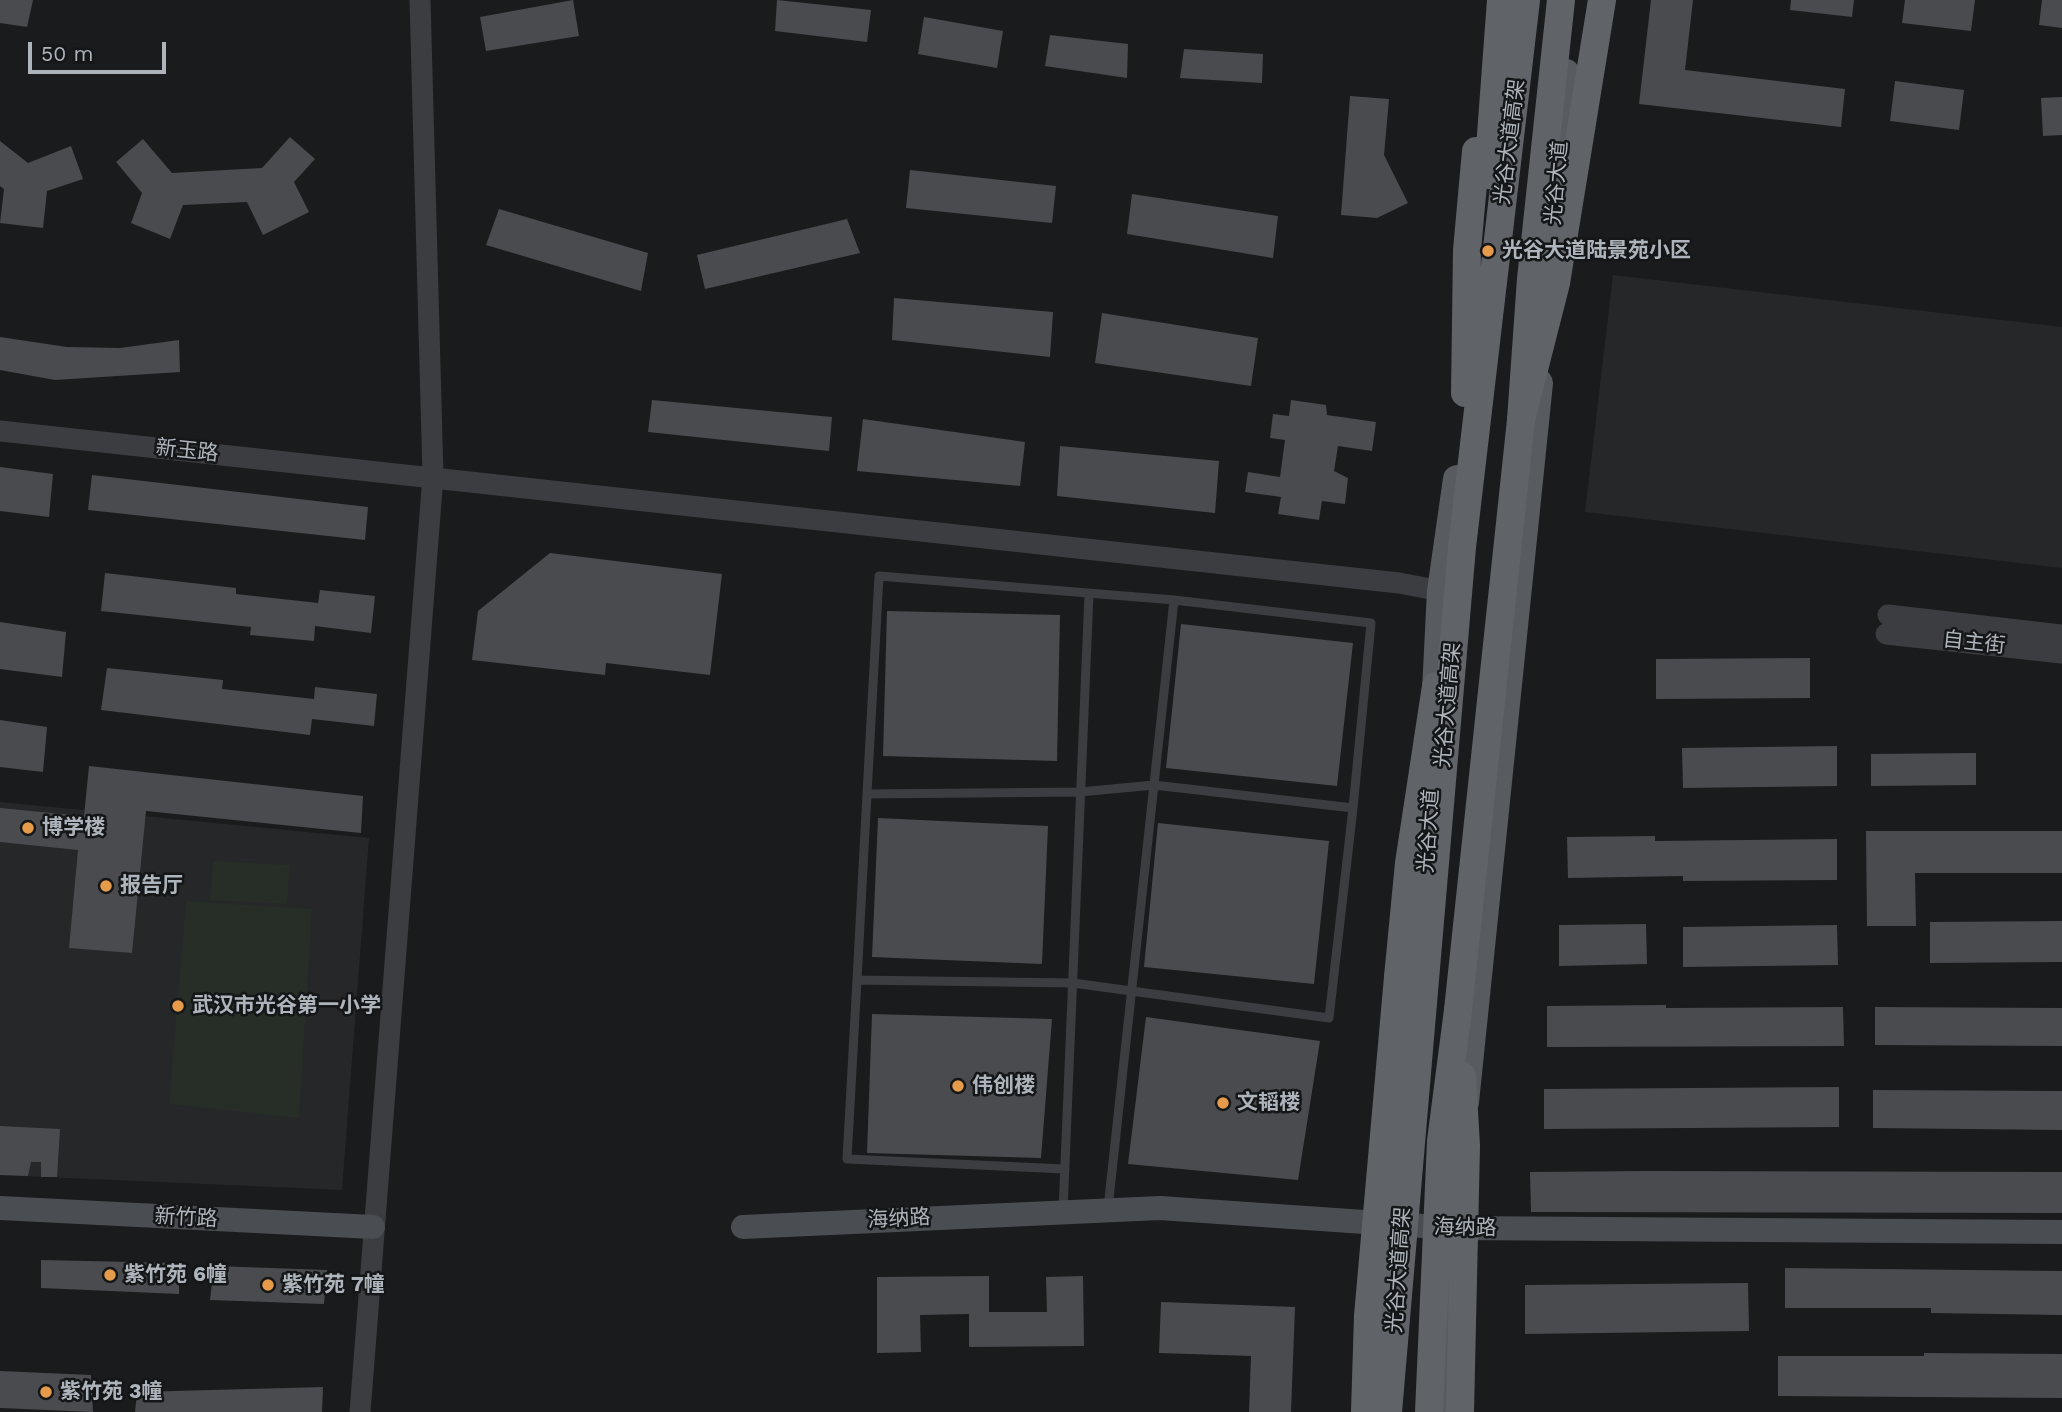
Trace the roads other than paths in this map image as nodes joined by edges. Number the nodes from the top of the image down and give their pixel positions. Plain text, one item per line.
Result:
1 (420, 0) edge
2 (1487, 0) edge
3 (1501, 0) edge
4 (1512, 0) edge
5 (1526, 0) edge
6 (1564, 0) edge
7 (1573, 0) edge
8 (1602, 0) edge
9 (1521, 420) junction
10 (0, 432) edge
11 (433, 476) junction
12 (1462, 547) junction
13 (1441, 591) junction
14 (1089, 594) junction
15 (1174, 600) junction
16 (2062, 635) edge
17 (2062, 653) edge
18 (1436, 686) junction
19 (1154, 785) junction
20 (1080, 792) junction
21 (867, 794) junction
22 (1353, 808) junction
23 (857, 980) junction
24 (1073, 983) junction
25 (1132, 990) junction
26 (1458, 1010) junction
27 (1065, 1169) junction
28 (0, 1208) edge
29 (1108, 1210) junction
30 (1063, 1212) junction
31 (1393, 1225) junction
32 (373, 1227) junction
33 (743, 1227) dead end
34 (1452, 1228) junction
35 (2062, 1233) edge
36 (360, 1412) edge
37 (1365, 1412) edge
38 (1386, 1412) edge
39 (1429, 1412) edge
40 (1444, 1412) edge
41 (1460, 1412) edge

1 - 11 street
2 - 12 highway, bridge
3 - 12 highway, bridge
4 - 13 main road, 光谷大道
5 - 12 highway, 光谷大道高架, bridge
6 - 9 highway, 光谷大道高架, bridge
7 - 34 main road, 光谷大道
8 - 9 highway, bridge
9 - 26 highway, 光谷大道高架
10 - 11 street, 新玉路
11 - 13 street, 新玉路
11 - 32 street
12 - 38 highway, 光谷大道高架, bridge
13 - 18 main road, 光谷大道
14 - 15 lane
14 - 20 lane
14 - 21 lane
15 - 19 lane
15 - 22 lane
16 - 17 street, 自主街
18 - 31 main road, 光谷大道
18 - 37 highway, bridge
19 - 20 lane
19 - 22 lane
19 - 25 lane
20 - 21 lane
20 - 24 lane
21 - 23 lane
22 - 25 lane
23 - 24 lane
23 - 27 lane
24 - 25 lane
24 - 27 lane
25 - 29 lane
26 - 39 highway, 光谷大道高架, bridge
26 - 41 highway, bridge
27 - 30 lane
28 - 32 main road, 新竹路
29 - 30 main road, 海纳路
29 - 31 main road, 海纳路
30 - 33 main road, 海纳路
31 - 34 main road, 海纳路
31 - 38 main road, 光谷大道
32 - 36 street
34 - 35 main road, 海纳路
34 - 40 main road, 光谷大道

